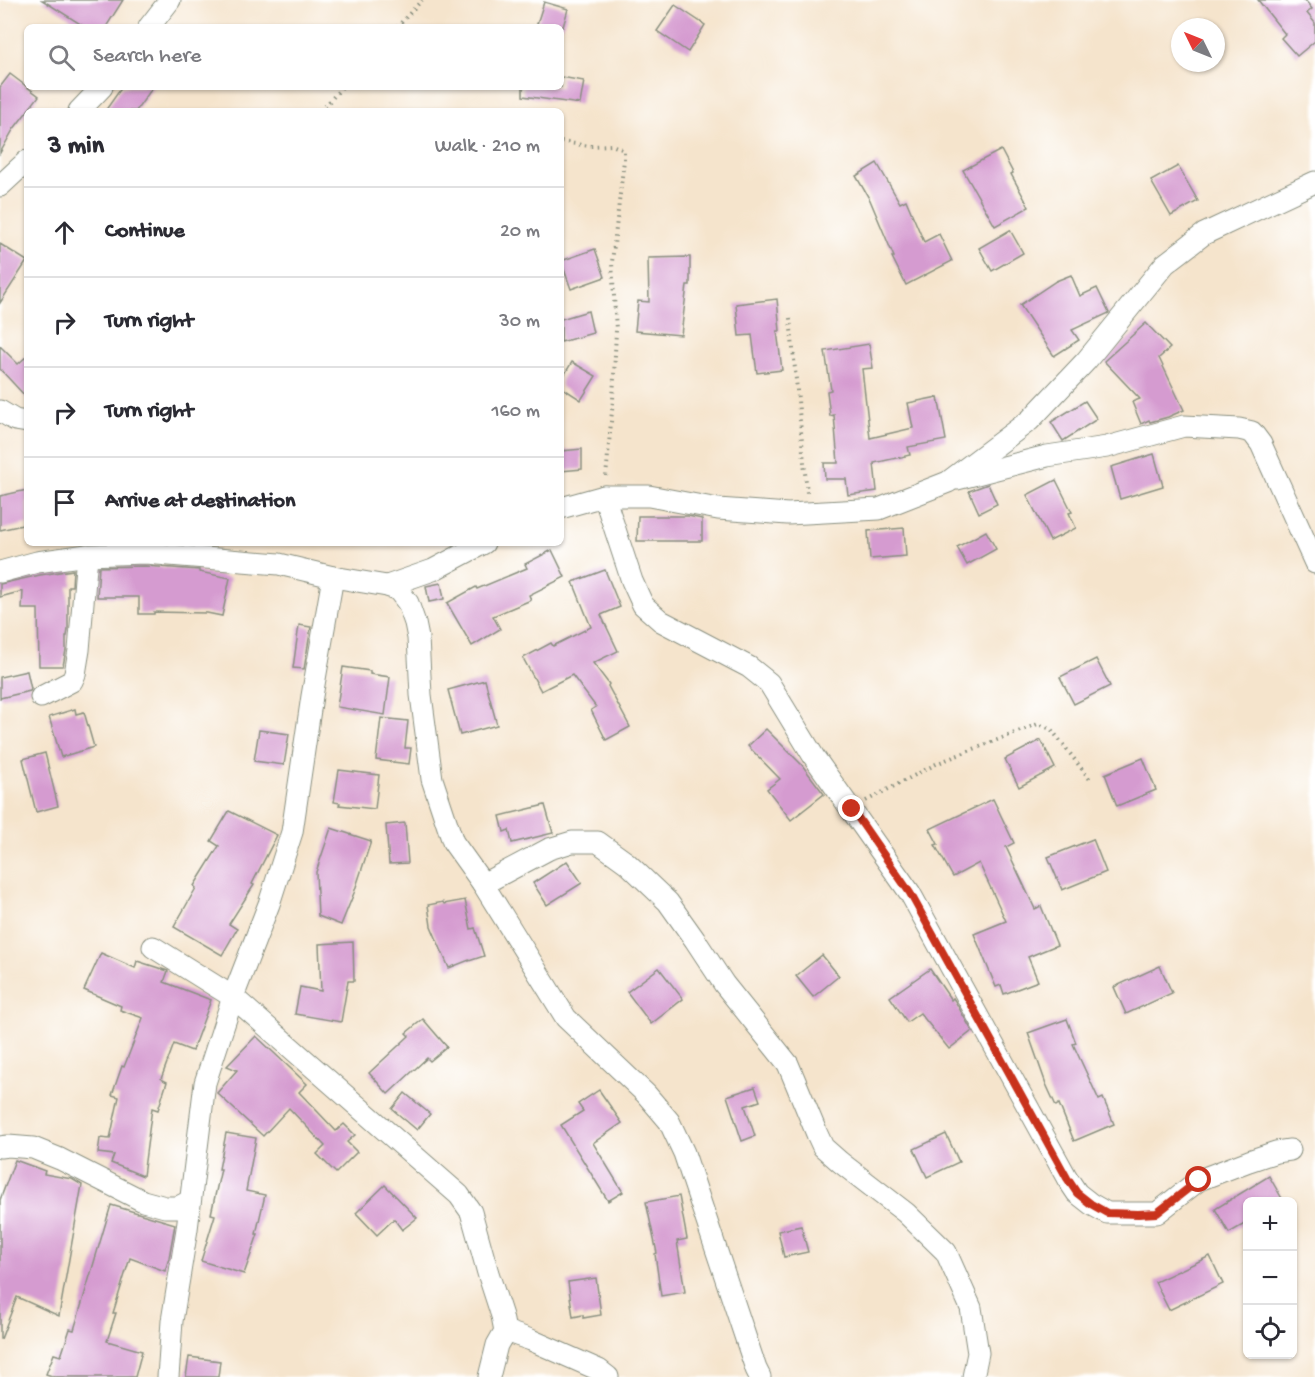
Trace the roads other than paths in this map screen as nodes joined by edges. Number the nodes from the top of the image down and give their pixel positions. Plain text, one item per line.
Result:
1 (170, 0) edge
2 (151, 24) edge
3 (99, 90) edge
4 (82, 108) edge
5 (24, 164) edge
6 (1315, 182) edge
7 (0, 186) edge
8 (0, 411) edge
9 (24, 422) edge
10 (948, 482) junction
11 (604, 496) junction
12 (564, 507) edge
13 (478, 546) edge
14 (87, 555) junction
15 (1315, 563) edge
16 (0, 572) edge
17 (333, 577) junction
18 (387, 586) junction
19 (41, 697) dead end
20 (483, 884) junction
21 (153, 946) dead end
22 (233, 997) junction
23 (0, 1147) edge
24 (1290, 1150) dead end
25 (190, 1201) junction
26 (505, 1332) junction
27 (168, 1377) edge
28 (489, 1377) edge
29 (608, 1377) edge
30 (760, 1377) edge
31 (973, 1377) edge

1 - 2 street
3 - 4 street
5 - 7 street
6 - 10 street
8 - 9 street
10 - 11 street
10 - 15 street
11 - 12 street
11 - 24 street
13 - 18 street
14 - 16 street
14 - 17 street
14 - 19 street
17 - 18 street
17 - 22 street
18 - 20 street
20 - 30 street
20 - 31 street
21 - 22 street
22 - 25 street
22 - 26 street
23 - 25 street
25 - 27 street
26 - 28 street
26 - 29 street

